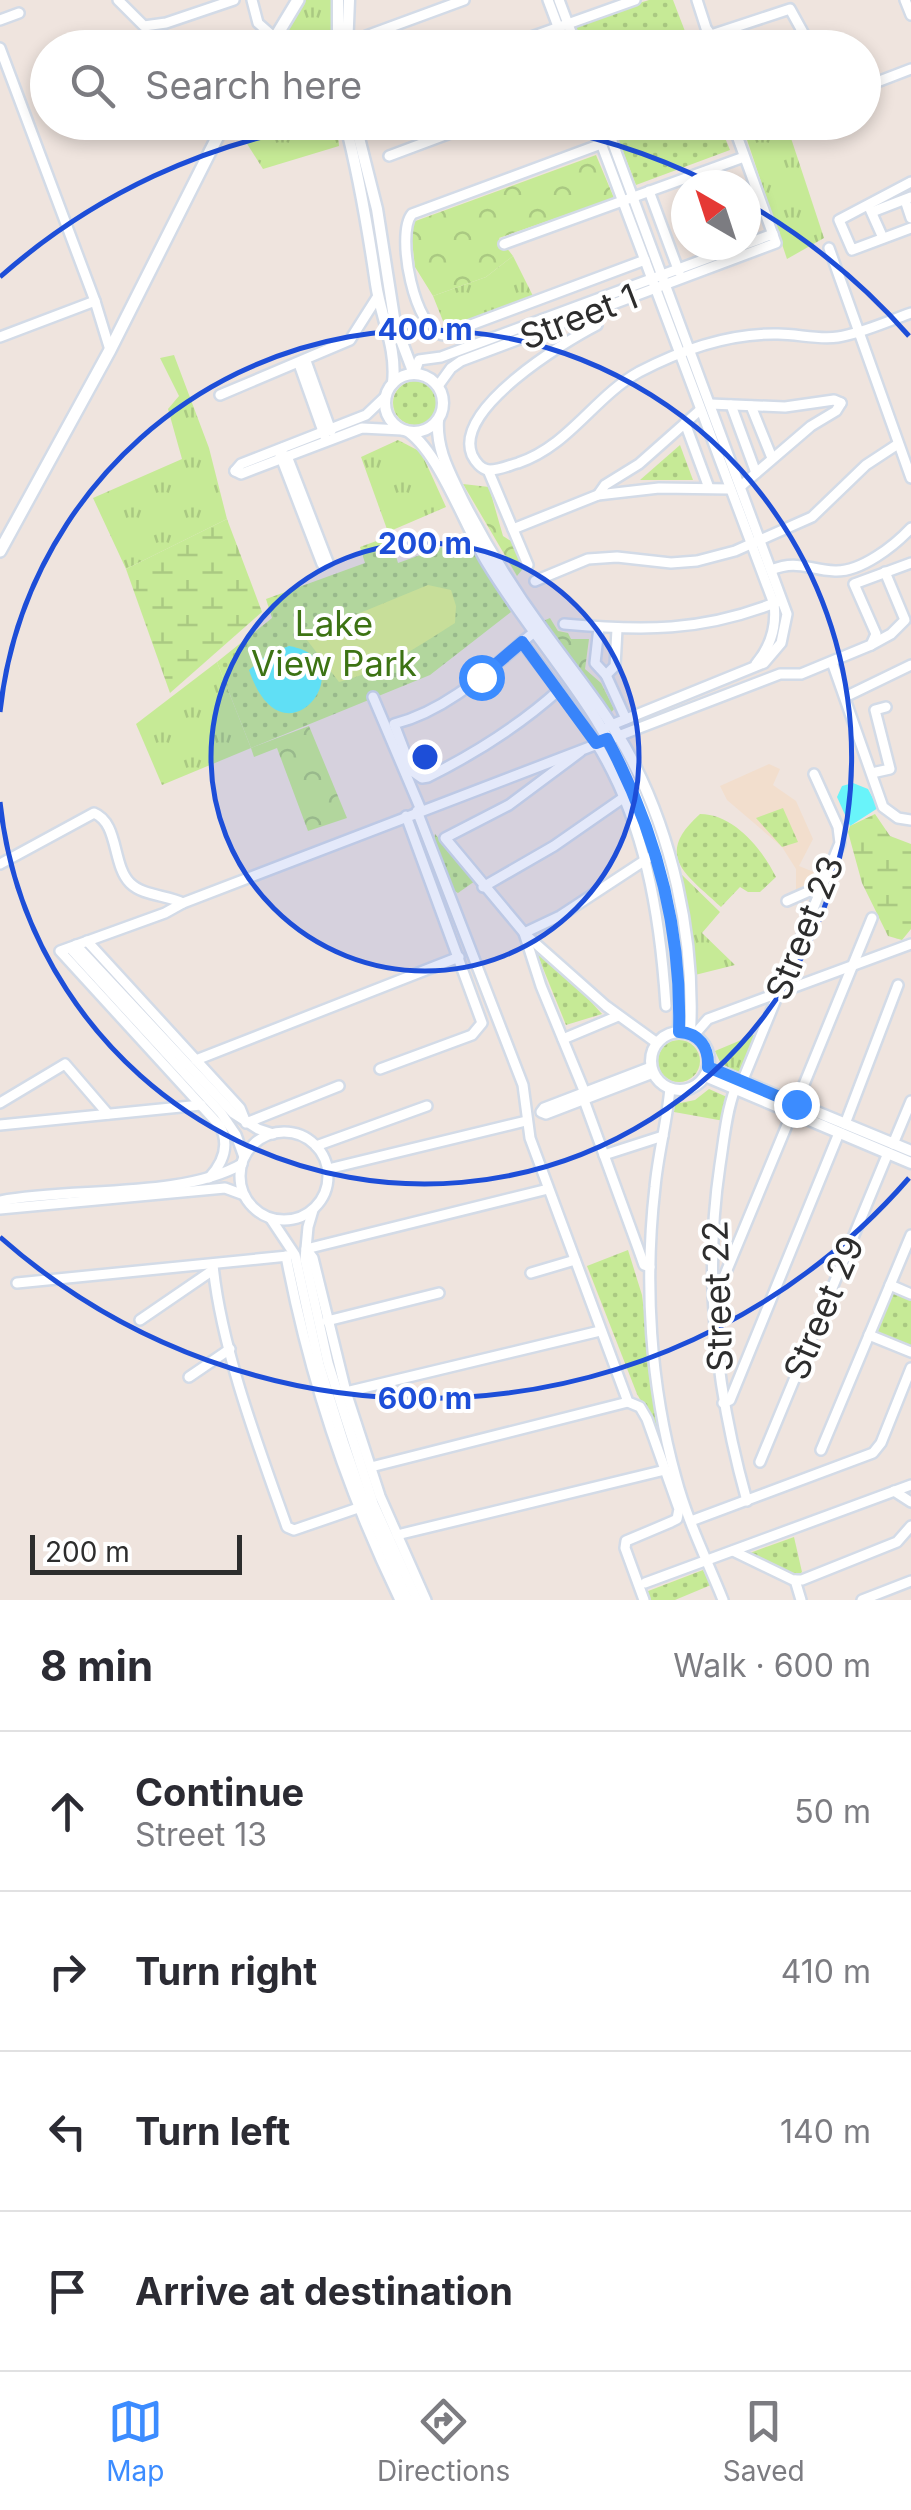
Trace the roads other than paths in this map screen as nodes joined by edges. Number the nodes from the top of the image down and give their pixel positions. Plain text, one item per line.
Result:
1 (118, 0) edge
2 (234, 0) edge
3 (252, 0) edge
4 (298, 0) edge
5 (338, 0) edge
6 (349, 0) edge
7 (464, 0) edge
8 (548, 0) edge
9 (559, 0) edge
10 (635, 0) edge
11 (697, 0) edge
12 (19, 12) dead end
13 (0, 20) edge
14 (562, 24) junction
15 (263, 30) edge
16 (280, 30) edge
17 (338, 30) edge
18 (348, 30) edge
19 (382, 30) edge
20 (546, 30) edge
21 (563, 30) edge
22 (566, 30) edge
23 (707, 30) edge
24 (726, 30) edge
25 (802, 30) edge
26 (0, 48) edge
27 (911, 68) edge
28 (881, 81) edge
29 (12, 82) junction
30 (0, 86) edge
31 (30, 130) edge
32 (34, 140) edge
33 (216, 140) edge
34 (432, 140) edge
35 (600, 140) edge
36 (610, 140) edge
37 (738, 140) edge
38 (355, 142) joint
39 (601, 144) junction
40 (389, 156) dead end
41 (744, 156) junction
42 (911, 182) edge
43 (649, 191) junction
44 (908, 199) edge
45 (628, 200) junction
46 (870, 208) junction
47 (911, 218) edge
48 (911, 228) edge
49 (774, 238) junction
50 (883, 238) junction
51 (761, 241) edge
52 (504, 244) dead end
53 (829, 248) dead end
54 (645, 260) junction
55 (710, 260) edge
56 (680, 274) junction
57 (659, 282) junction
58 (378, 296) junction
59 (94, 301) junction
60 (911, 313) edge
61 (597, 326) dead end
62 (859, 332) junction
63 (0, 337) edge
64 (110, 350) junction
65 (685, 352) junction
66 (302, 363) junction
67 (414, 374) junction
68 (393, 383) junction
69 (438, 386) junction
70 (220, 395) dead end
71 (386, 396) junction
72 (710, 404) junction
73 (731, 405) junction
74 (750, 406) junction
75 (700, 410) junction
76 (438, 420) junction
77 (685, 423) junction
78 (405, 431) junction
79 (329, 435) junction
80 (898, 444) junction
81 (772, 458) junction
82 (488, 470) junction
83 (756, 473) junction
84 (911, 478) edge
85 (735, 487) junction
86 (708, 488) junction
87 (598, 495) junction
88 (306, 514) junction
89 (513, 528) junction
90 (911, 528) edge
91 (756, 542) junction
92 (0, 551) edge
93 (911, 563) edge
94 (528, 565) dead end
95 (772, 570) junction
96 (885, 572) junction
97 (534, 581) dead end
98 (779, 602) junction
99 (908, 618) edge
100 (564, 624) dead end
101 (599, 627) junction
102 (617, 629) junction
103 (533, 633) junction
104 (522, 642) junction
105 (871, 645) junction
106 (832, 662) junction
107 (911, 665) edge
108 (606, 675) junction
109 (559, 690) junction
110 (374, 697) dead end
111 (845, 697) junction
112 (886, 708) dead end
113 (626, 719) junction
114 (604, 736) junction
115 (872, 773) junction
116 (814, 774) dead end
117 (622, 798) junction
118 (419, 810) junction
119 (406, 816) junction
120 (911, 820) edge
121 (656, 854) junction
122 (645, 858) junction
123 (0, 864) edge
124 (483, 886) junction
125 (821, 886) junction
126 (787, 901) dead end
127 (183, 903) junction
128 (872, 918) dead end
129 (524, 932) junction
130 (87, 941) junction
131 (911, 944) edge
132 (73, 946) junction
133 (459, 957) junction
134 (852, 966) junction
135 (898, 984) dead end
136 (777, 994) junction
137 (666, 1006) dead end
138 (618, 1016) junction
139 (688, 1033) junction
140 (563, 1039) junction
141 (657, 1042) junction
142 (196, 1060) junction
143 (380, 1068) dead end
144 (652, 1070) junction
145 (706, 1071) junction
146 (339, 1086) dead end
147 (738, 1086) junction
148 (670, 1088) junction
149 (584, 1097) junction
150 (911, 1100) edge
151 (0, 1103) edge
152 (201, 1104) junction
153 (427, 1106) dead end
154 (794, 1108) junction
155 (108, 1114) junction
156 (526, 1120) junction
157 (246, 1123) junction
158 (0, 1125) edge
159 (842, 1128) junction
160 (274, 1134) junction
161 (663, 1136) junction
162 (316, 1146) junction
163 (891, 1148) junction
164 (911, 1152) edge
165 (604, 1155) junction
166 (243, 1161) junction
167 (911, 1163) edge
168 (328, 1169) junction
169 (210, 1178) junction
170 (548, 1189) junction
171 (244, 1196) junction
172 (0, 1201) edge
173 (0, 1209) edge
174 (313, 1210) junction
175 (271, 1219) junction
176 (911, 1235) edge
177 (306, 1249) junction
178 (290, 1256) junction
179 (574, 1260) junction
180 (650, 1266) junction
181 (213, 1267) junction
182 (531, 1274) dead end
183 (18, 1283) dead end
184 (890, 1285) junction
185 (713, 1291) junction
186 (439, 1293) dead end
187 (911, 1294) edge
188 (140, 1320) dead end
189 (327, 1320) junction
190 (600, 1331) junction
191 (869, 1335) junction
192 (230, 1349) junction
193 (911, 1352) edge
194 (911, 1368) edge
195 (189, 1377) dead end
196 (346, 1392) junction
197 (628, 1402) junction
198 (723, 1404) junction
199 (822, 1450) dead end
200 (760, 1462) dead end
201 (371, 1466) junction
202 (665, 1470) junction
203 (911, 1485) edge
204 (894, 1492) junction
205 (748, 1501) junction
206 (911, 1502) edge
207 (358, 1508) junction
208 (692, 1521) junction
209 (911, 1526) edge
210 (397, 1535) junction
211 (732, 1551) junction
212 (707, 1560) junction
213 (796, 1580) junction
214 (911, 1581) edge
215 (645, 1583) dead end
216 (400, 1600) edge
217 (408, 1600) edge
218 (417, 1600) edge
219 (426, 1600) edge
220 (644, 1600) edge
221 (724, 1600) edge
222 (802, 1600) edge
223 (862, 1600) edge

1 - 2 street
3 - 15 street
4 - 16 main road
5 - 17 street
6 - 18 street
7 - 19 street
8 - 14 street
9 - 14 street
10 - 14 street
11 - 23 street
12 - 13 street
14 - 20 street
14 - 21 street
14 - 22 street
24 - 25 street
26 - 29 street
27 - 28 street
29 - 30 street
29 - 31 street
32 - 59 street
33 - 64 main road
34 - 40 street
35 - 39 street
36 - 45 street
37 - 41 street
38 - 58 street
38 - 67 street
39 - 45 street
39 - 54 street
41 - 43 street
41 - 49 street
42 - 46 street
43 - 45 street
43 - 56 street
44 - 46 street
44 - 47 street
45 - 52 street
45 - 54 street
45 - 57 street
46 - 50 street
46 - 50 street
48 - 50 street
49 - 51 street, Street 1
49 - 56 street, Street 1
53 - 62 street
54 - 57 street
55 - 56 street, Street 1
56 - 57 street, Street 1
57 - 65 street
57 - 67 street, Street 1
57 - 69 street, Street 1
58 - 66 street
58 - 68 street
59 - 63 street
59 - 64 street
60 - 62 street
61 - 82 street
62 - 65 street
62 - 80 street
64 - 92 main road
65 - 72 street
65 - 75 street
65 - 82 street
66 - 70 street
66 - 79 street
67 - 68 street
67 - 69 street
68 - 71 street
69 - 76 street
71 - 78 street
71 - 79 street
72 - 73 street
72 - 85 street
73 - 74 street
73 - 83 street
74 - 81 street
74 - 81 street
75 - 77 street
75 - 85 street
76 - 78 street
76 - 114 street
77 - 86 street
77 - 87 street
78 - 79 street
78 - 103 street
79 - 88 street
80 - 84 street
80 - 91 street
81 - 83 street
82 - 89 street
83 - 85 street
85 - 86 street
85 - 91 street
86 - 87 street
87 - 89 street
88 - 88 street
89 - 94 street
90 - 95 street
91 - 95 street
91 - 97 street
91 - 98 street
93 - 96 street
95 - 98 street
96 - 99 street
96 - 105 street
98 - 102 street
98 - 113 street
99 - 105 street
100 - 101 street
101 - 102 street
101 - 108 street
102 - 108 street
103 - 104 street
103 - 114 street
104 - 109 street
104 - 109 street
105 - 106 street
106 - 111 street
106 - 114 street
107 - 111 street
108 - 113 street
109 - 114 street
110 - 118 street
111 - 115 street
112 - 115 street
113 - 114 street
114 - 117 street
114 - 118 street
114 - 121 street
114 - 124 street
114 - 139 street
115 - 120 street
116 - 125 street, Street 23
117 - 122 street
117 - 124 street
118 - 119 street
118 - 156 street
119 - 127 street
119 - 133 street
121 - 122 street
121 - 139 street
122 - 129 street
122 - 137 street
123 - 127 street
124 - 129 street
125 - 126 street
125 - 136 street, Street 23
127 - 130 street
128 - 134 street
129 - 138 street
129 - 140 street
130 - 132 street
130 - 142 street
131 - 134 street
132 - 152 street
132 - 157 street
132 - 166 street
133 - 142 street
133 - 143 street
134 - 136 street
134 - 154 street
135 - 159 street
136 - 139 street
136 - 147 street, Street 23
138 - 140 street
138 - 141 street
139 - 141 street
139 - 145 street
140 - 149 street
141 - 144 street
142 - 157 street
144 - 148 street
144 - 149 street
145 - 147 street
145 - 148 street
146 - 157 street
147 - 154 street
147 - 185 street, Street 22
148 - 161 street
149 - 165 street
150 - 163 street, Street 29
151 - 155 street
152 - 155 street
152 - 169 street
153 - 162 street
154 - 159 street
154 - 185 street
155 - 158 street
156 - 168 street
156 - 170 street
157 - 160 street
159 - 163 street
159 - 198 street
160 - 162 street
160 - 166 street
161 - 165 street
161 - 180 street
162 - 168 street
163 - 164 street
163 - 167 street
163 - 200 street, Street 29
165 - 180 street
166 - 169 street
166 - 171 street
168 - 174 street
169 - 172 street
170 - 177 street
170 - 179 street
171 - 173 street
171 - 175 street
174 - 175 street
174 - 177 street
175 - 178 street
176 - 184 street
177 - 189 street
177 - 218 street
178 - 181 street
178 - 207 street
178 - 217 street
179 - 182 street
179 - 190 street
180 - 208 street
181 - 183 street
181 - 188 street
181 - 192 street
184 - 187 street
184 - 191 street
185 - 198 street, Street 22
186 - 189 street
189 - 196 street
190 - 196 street
190 - 197 street
191 - 193 street
191 - 199 street
192 - 195 street
192 - 207 street
194 - 205 street
196 - 201 street
197 - 201 street
197 - 202 street
198 - 205 street, Street 22
201 - 210 street
202 - 210 street
202 - 220 street
203 - 204 street
204 - 206 street
204 - 211 street
205 - 208 street
207 - 216 street
208 - 212 street
209 - 213 street
210 - 219 street
211 - 212 street
211 - 213 street
212 - 215 street
212 - 221 street
213 - 222 street
214 - 223 street

